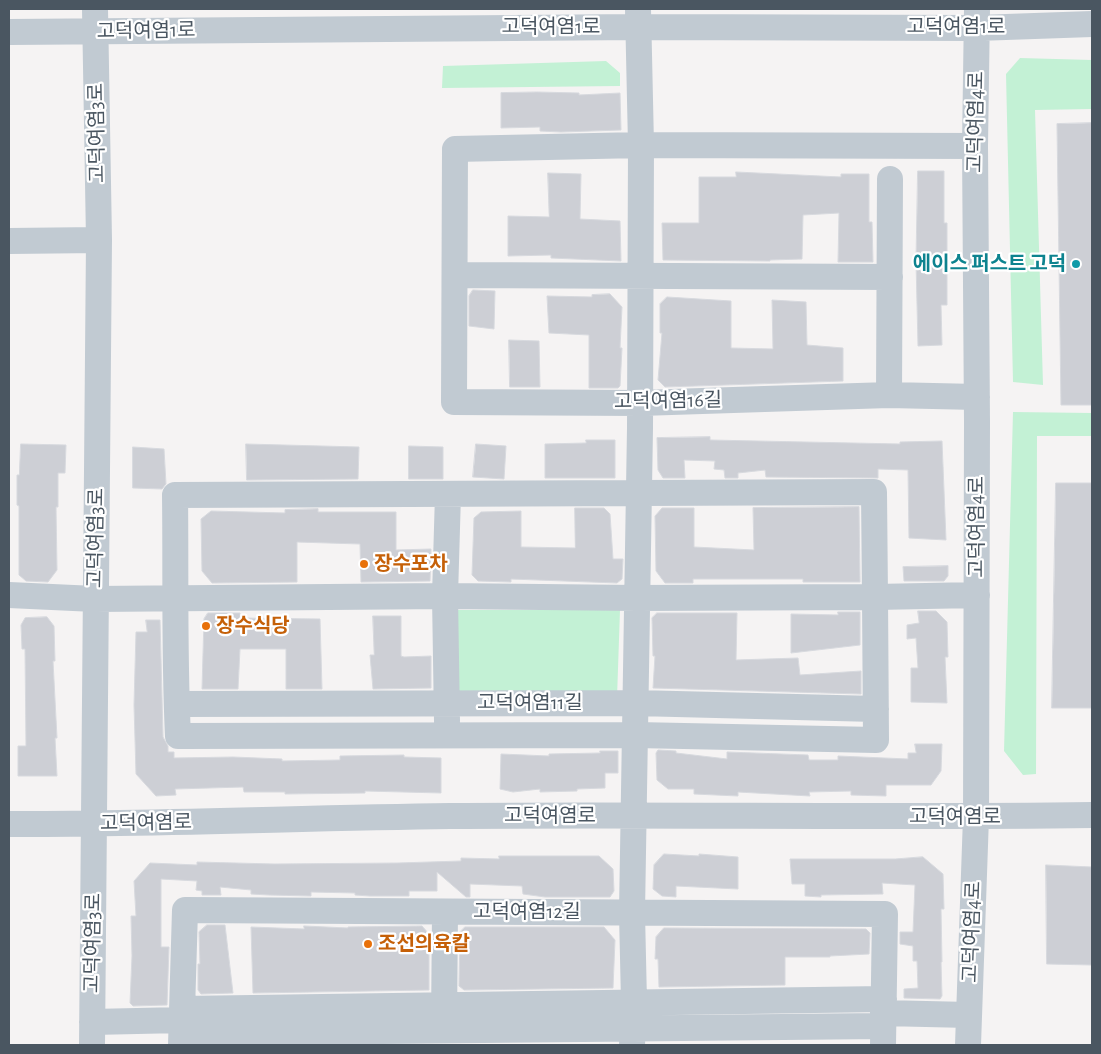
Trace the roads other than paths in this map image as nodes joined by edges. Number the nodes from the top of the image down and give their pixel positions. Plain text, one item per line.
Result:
1 (639, 18) edge
2 (977, 18) edge
3 (95, 20) edge
4 (1092, 24) edge
5 (9, 32) edge
6 (641, 144) junction
7 (975, 146) junction
8 (890, 179) dead end
9 (99, 240) junction
10 (9, 241) edge
11 (455, 275) junction
12 (640, 276) junction
13 (890, 276) junction
14 (889, 395) junction
15 (977, 397) junction
16 (640, 403) junction
17 (639, 493) junction
18 (448, 494) junction
19 (9, 595) edge
20 (977, 595) junction
21 (445, 596) junction
22 (875, 596) junction
23 (176, 598) junction
24 (637, 598) junction
25 (95, 599) junction
26 (447, 703) junction
27 (636, 703) junction
28 (177, 704) junction
29 (876, 709) junction
30 (636, 735) junction
31 (447, 736) junction
32 (634, 815) junction
33 (1092, 815) edge
34 (976, 817) junction
35 (9, 824) edge
36 (94, 824) junction
37 (445, 912) junction
38 (632, 913) junction
39 (634, 1002) junction
40 (969, 1015) junction
41 (883, 1021) edge
42 (182, 1027) edge
43 (444, 1027) edge
44 (92, 1034) edge
45 (632, 1037) edge
46 (968, 1045) edge

1 - 2 street, 고덕여염1로
1 - 3 street, 고덕여염1로
1 - 6 street
2 - 4 street, 고덕여염1로
2 - 7 street, 고덕여염4로
3 - 5 street, 고덕여염1로
3 - 9 street, 고덕여염3로
6 - 7 street, 고덕여염16길
6 - 11 street, 고덕여염16길
6 - 12 street
7 - 15 street, 고덕여염4로
8 - 13 street
9 - 10 street
9 - 25 street, 고덕여염3로
11 - 12 street
11 - 16 street, 고덕여염16길
12 - 13 street
12 - 16 street
13 - 14 street
14 - 15 street, 고덕여염16길
14 - 16 street, 고덕여염16길
15 - 20 street, 고덕여염4로
16 - 17 street
17 - 18 street
17 - 22 street
17 - 24 street
18 - 21 street
18 - 23 street
19 - 25 street
20 - 22 street
20 - 34 street, 고덕여염4로
21 - 23 street
21 - 24 street
21 - 26 street
22 - 24 street
22 - 29 street
23 - 25 street
23 - 28 street
24 - 27 street
25 - 36 street, 고덕여염3로
26 - 27 street, 고덕여염11길
26 - 28 street, 고덕여염11길
26 - 31 street
27 - 29 street, 고덕여염11길
27 - 30 street
28 - 31 street
29 - 30 street
30 - 31 street
30 - 32 street
32 - 34 street, 고덕여염로
32 - 36 street, 고덕여염로
32 - 38 street
33 - 34 street, 고덕여염로
34 - 40 street, 고덕여염4로
35 - 36 street, 고덕여염로
36 - 44 street, 고덕여염3로
37 - 38 street, 고덕여염12길
37 - 42 street, 고덕여염12길
37 - 43 street
38 - 39 street
38 - 41 street, 고덕여염12길
39 - 41 street
39 - 43 street
39 - 45 street
40 - 41 street
40 - 46 street, 고덕여염4로
41 - 45 street
42 - 43 street
42 - 44 street
43 - 45 street

